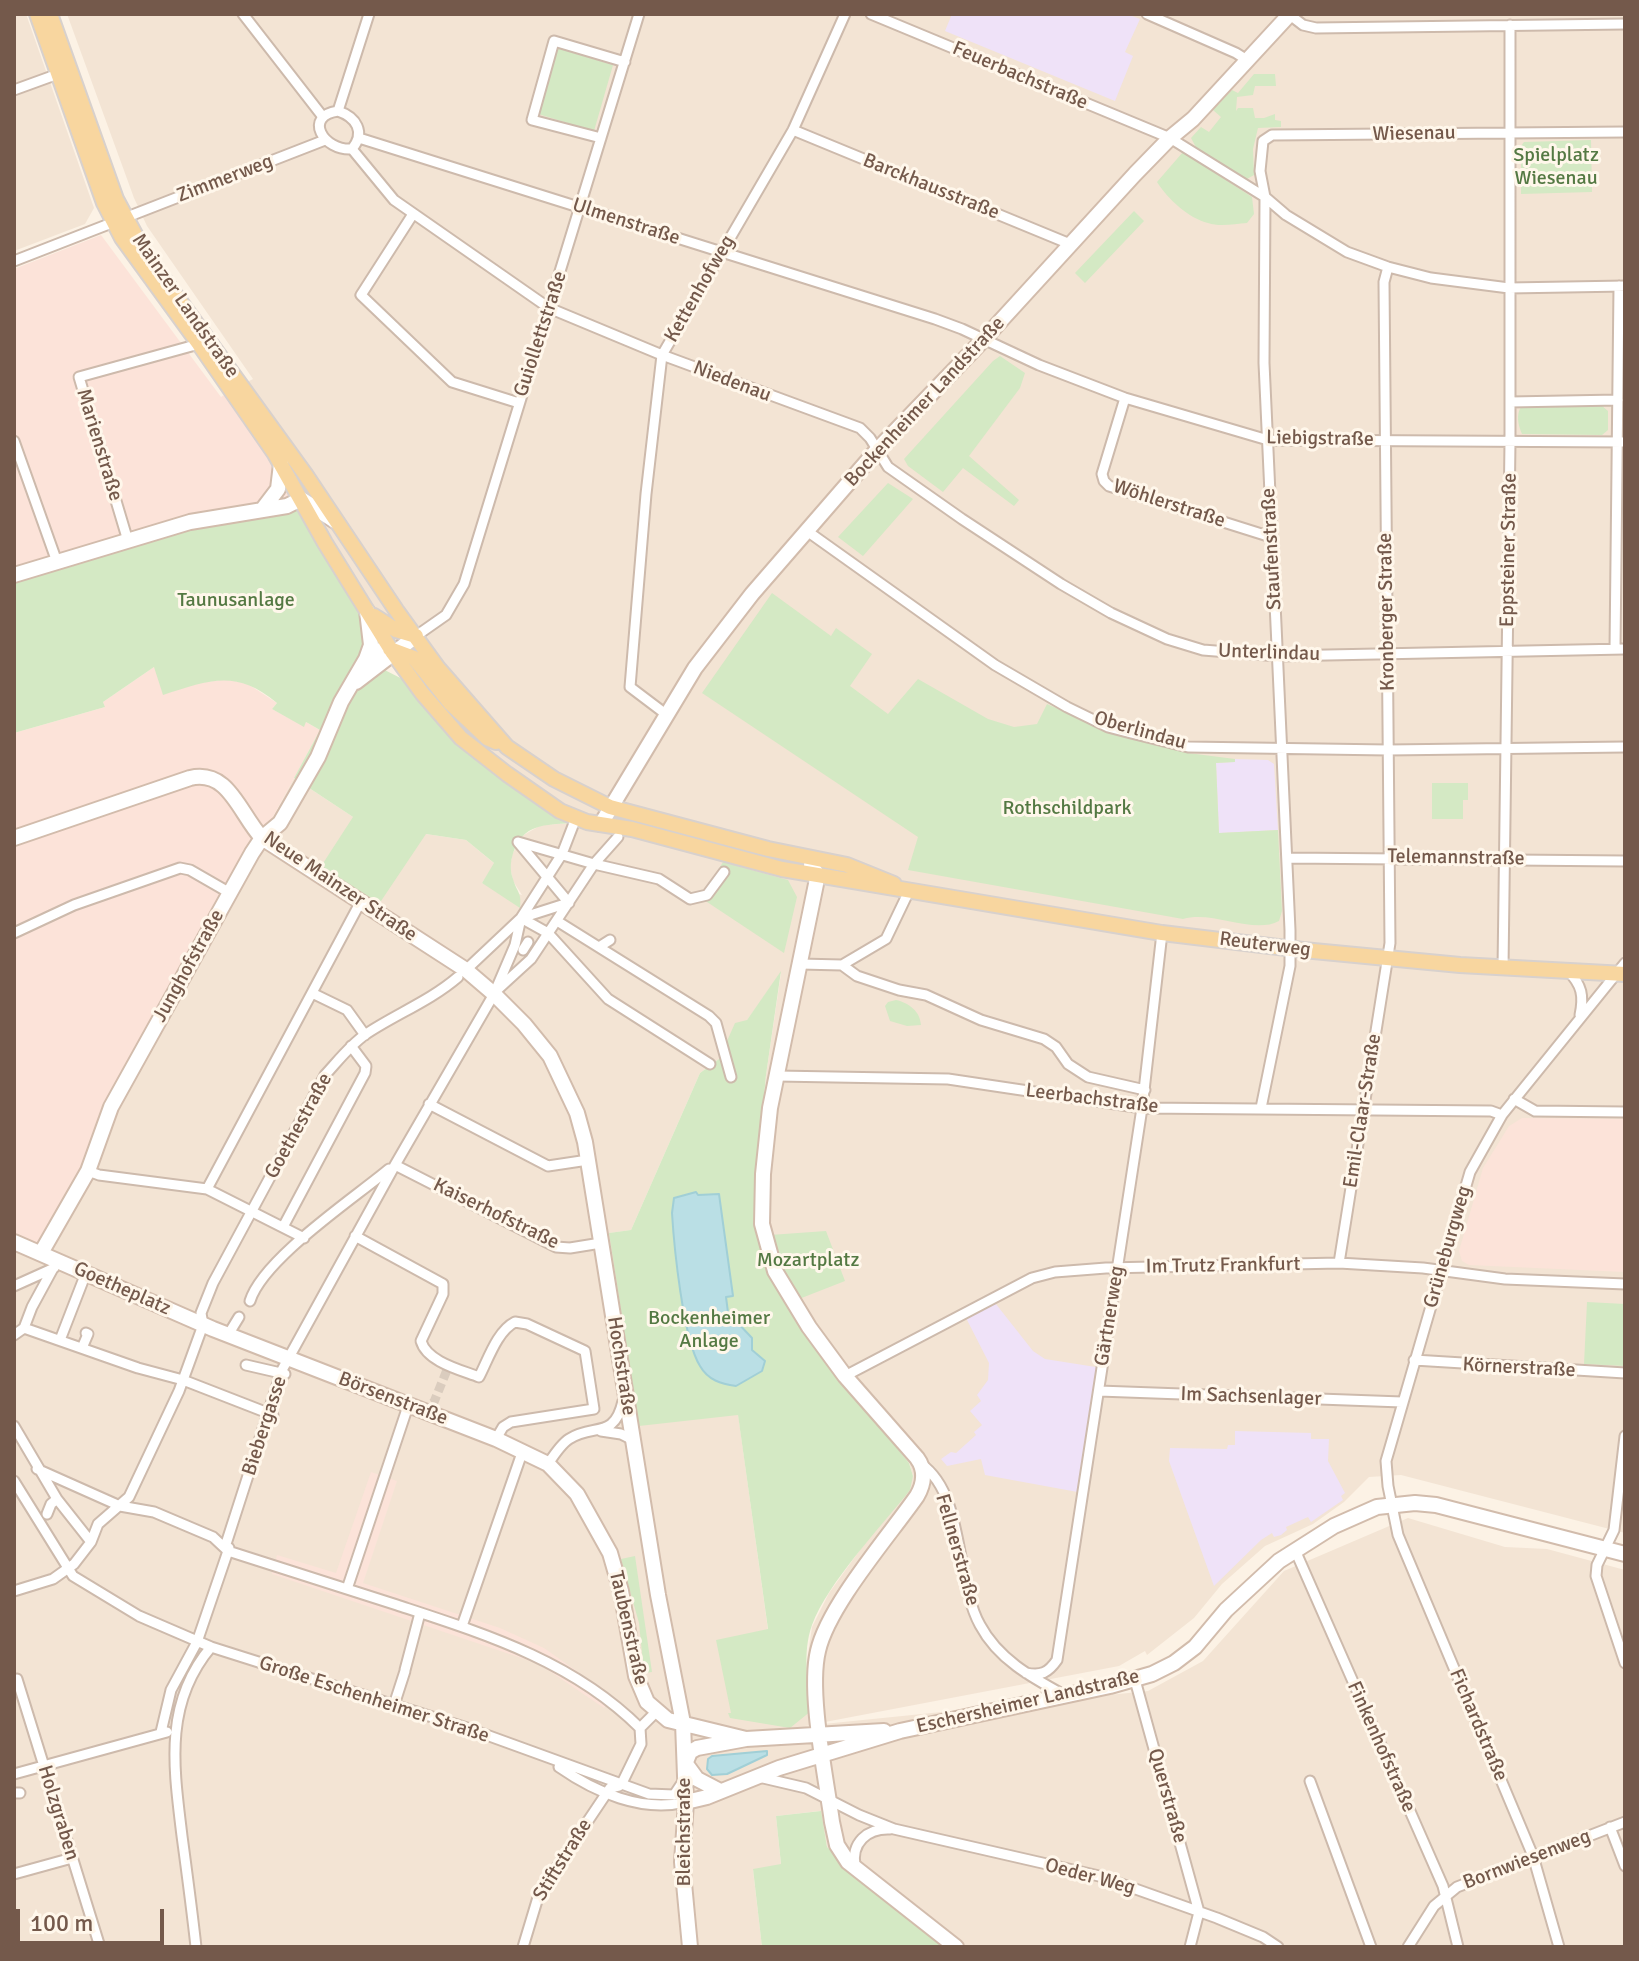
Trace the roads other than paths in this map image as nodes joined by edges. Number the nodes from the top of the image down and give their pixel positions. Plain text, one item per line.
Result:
1 (37, 14) edge
2 (50, 14) edge
3 (243, 14) edge
4 (369, 14) edge
5 (639, 14) edge
6 (845, 14) edge
7 (871, 14) edge
8 (1147, 14) edge
9 (1290, 14) edge
10 (1625, 24) edge
11 (1510, 25) junction
12 (1247, 60) junction
13 (625, 62) junction
14 (58, 74) junction
15 (14, 90) edge
16 (338, 111) junction
17 (323, 117) junction
18 (793, 130) junction
19 (1625, 132) edge
20 (1511, 133) junction
21 (359, 138) junction
22 (601, 138) junction
23 (1170, 138) junction
24 (325, 140) junction
25 (352, 149) junction
26 (1265, 197) junction
27 (581, 208) junction
28 (413, 214) junction
29 (119, 219) junction
30 (1070, 244) junction
31 (722, 252) junction
32 (14, 261) edge
33 (1388, 267) junction
34 (1622, 286) edge
35 (1509, 288) junction
36 (549, 308) junction
37 (984, 339) junction
38 (199, 344) junction
39 (662, 355) junction
40 (1125, 398) junction
41 (1618, 400) junction
42 (1510, 402) junction
43 (519, 403) junction
44 (1268, 440) junction
45 (1384, 440) junction
46 (14, 441) edge
47 (1510, 442) junction
48 (1621, 442) edge
49 (877, 450) junction
50 (281, 464) junction
51 (305, 474) junction
52 (301, 499) junction
53 (262, 510) junction
54 (335, 521) junction
55 (807, 531) junction
56 (1271, 537) junction
57 (128, 541) junction
58 (57, 562) junction
59 (14, 575) edge
60 (367, 611) junction
61 (407, 629) junction
62 (1620, 649) edge
63 (394, 651) junction
64 (1508, 652) junction
65 (1388, 653) junction
66 (1278, 656) junction
67 (368, 666) junction
68 (407, 673) junction
69 (667, 715) junction
70 (507, 747) junction
71 (1625, 747) edge
72 (1281, 749) junction
73 (1507, 749) junction
74 (1388, 750) junction
75 (610, 807) junction
76 (574, 823) dead end
77 (601, 824) junction
78 (621, 832) junction
79 (14, 838) edge
80 (262, 838) junction
81 (562, 854) junction
82 (1389, 857) junction
83 (806, 858) junction
84 (1287, 858) junction
85 (1506, 859) junction
86 (1625, 861) edge
87 (594, 864) junction
88 (724, 872) dead end
89 (817, 874) junction
90 (548, 876) junction
91 (909, 891) junction
92 (230, 893) junction
93 (360, 903) junction
94 (569, 903) junction
95 (521, 918) junction
96 (557, 921) junction
97 (14, 933) edge
98 (548, 933) junction
99 (1162, 933) junction
100 (610, 940) dead end
101 (525, 944) junction
102 (599, 947) junction
103 (1289, 949) junction
104 (533, 957) junction
105 (1388, 958) junction
106 (800, 964) junction
107 (842, 965) junction
108 (469, 967) dead end
109 (1503, 968) junction
110 (1622, 970) edge
111 (1568, 971) junction
112 (458, 977) dead end
113 (312, 993) junction
114 (494, 994) junction
115 (1579, 1018) junction
116 (365, 1035) junction
117 (351, 1046) junction
118 (710, 1064) dead end
119 (777, 1076) junction
120 (731, 1077) dead end
121 (1145, 1090) junction
122 (1514, 1099) junction
123 (429, 1104) junction
124 (1142, 1108) junction
125 (1261, 1108) junction
126 (1363, 1108) junction
127 (1625, 1112) edge
128 (1502, 1115) junction
129 (588, 1160) junction
130 (395, 1165) junction
131 (88, 1171) junction
132 (207, 1189) junction
133 (253, 1210) junction
134 (283, 1227) junction
135 (355, 1236) junction
136 (304, 1238) junction
137 (14, 1242) edge
138 (601, 1243) junction
139 (41, 1253) junction
140 (1339, 1263) junction
141 (56, 1265) junction
142 (1118, 1268) junction
143 (1442, 1271) junction
144 (86, 1273) junction
145 (1625, 1284) edge
146 (14, 1286) edge
147 (250, 1301) dead end
148 (203, 1325) junction
149 (236, 1327) joint
150 (29, 1330) junction
151 (86, 1333) dead end
152 (14, 1335) edge
153 (60, 1340) junction
154 (82, 1348) junction
155 (140, 1357) dead end
156 (290, 1359) junction
157 (1414, 1360) junction
158 (246, 1365) dead end
159 (138, 1368) junction
160 (1625, 1373) edge
161 (283, 1374) junction
162 (845, 1376) junction
163 (183, 1380) junction
164 (624, 1388) junction
165 (1099, 1391) junction
166 (1402, 1402) junction
167 (408, 1406) junction
168 (271, 1414) junction
169 (14, 1426) edge
170 (601, 1431) junction
171 (1625, 1436) edge
172 (496, 1439) junction
173 (633, 1440) junction
174 (523, 1450) junction
175 (548, 1464) junction
176 (921, 1464) junction
177 (37, 1469) junction
178 (14, 1481) edge
179 (57, 1499) junction
180 (1392, 1505) junction
181 (120, 1506) junction
182 (47, 1514) dead end
183 (91, 1542) junction
184 (226, 1549) junction
185 (1295, 1550) junction
186 (1619, 1552) edge
187 (67, 1568) junction
188 (347, 1589) junction
189 (14, 1591) edge
190 (420, 1613) junction
191 (462, 1626) junction
192 (197, 1642) junction
193 (211, 1647) junction
194 (1625, 1663) edge
195 (1026, 1673) junction
196 (17, 1679) dead end
197 (1135, 1680) junction
198 (1064, 1695) junction
199 (394, 1705) junction
200 (656, 1712) junction
201 (683, 1723) junction
202 (640, 1728) junction
203 (900, 1731) junction
204 (161, 1732) junction
205 (175, 1732) junction
206 (821, 1735) junction
207 (746, 1739) junction
208 (778, 1739) junction
209 (823, 1753) junction
210 (550, 1760) junction
211 (43, 1766) junction
212 (686, 1769) junction
213 (14, 1774) edge
214 (756, 1776) junction
215 (1310, 1781) dead end
216 (622, 1783) junction
217 (720, 1791) junction
218 (607, 1793) junction
219 (829, 1799) junction
220 (686, 1802) junction
221 (663, 1804) junction
222 (1625, 1822) edge
223 (1610, 1827) junction
224 (684, 1828) junction
225 (894, 1829) junction
226 (1533, 1856) junction
227 (72, 1858) junction
228 (1625, 1866) edge
229 (858, 1872) junction
230 (14, 1874) edge
231 (1446, 1895) junction
232 (203, 1902) dead end
233 (191, 1904) junction
234 (1199, 1912) junction
235 (100, 1947) edge
236 (196, 1947) edge
237 (523, 1947) edge
238 (690, 1947) edge
239 (956, 1947) edge
240 (1190, 1947) edge
241 (1278, 1947) edge
242 (1371, 1947) edge
243 (1408, 1947) edge
244 (1458, 1947) edge
245 (1559, 1947) edge

1 - 14 main road, Mainzer Landstraße
2 - 29 main road, Mainzer Landstraße
3 - 17 street
4 - 16 street
5 - 13 street, Guiollettstraße
6 - 18 street, Kettenhofweg
7 - 23 street, Feuerbachstraße
8 - 12 street
9 - 11 street
9 - 12 main road, Bockenheimer Landstraße
10 - 11 street
11 - 20 street, Eppsteiner Straße
12 - 23 main road, Bockenheimer Landstraße
13 - 22 street, Guiollettstraße
13 - 22 street
14 - 15 street
14 - 29 main road, Mainzer Landstraße
16 - 17 street
16 - 21 street
17 - 24 street
18 - 30 street, Barckhausstraße
18 - 31 street, Kettenhofweg
19 - 20 street, Wiesenau
20 - 26 street, Wiesenau
20 - 35 street, Eppsteiner Straße
21 - 25 street
21 - 27 street, Ulmenstraße
22 - 27 street, Guiollettstraße
23 - 26 street, Feuerbachstraße
23 - 30 main road, Bockenheimer Landstraße
24 - 25 street
24 - 29 street, Zimmerweg
25 - 28 street, Niedenau
26 - 33 street, Feuerbachstraße
26 - 44 street, Staufenstraße
27 - 31 street, Ulmenstraße
27 - 36 street, Guiollettstraße
28 - 36 street, Niedenau
28 - 43 street
29 - 32 street, Zimmerweg
29 - 38 main road, Mainzer Landstraße
29 - 51 main road, Mainzer Landstraße
30 - 37 main road, Bockenheimer Landstraße
31 - 37 street, Ulmenstraße
31 - 39 street, Kettenhofweg
33 - 35 street, Feuerbachstraße
33 - 45 street, Kronberger Straße
34 - 35 street, Feuerbachstraße
34 - 41 street
35 - 42 street, Eppsteiner Straße
36 - 39 street, Niedenau
36 - 43 street, Guiollettstraße
37 - 40 street, Liebigstraße
37 - 49 main road, Bockenheimer Landstraße
38 - 50 main road, Mainzer Landstraße
38 - 57 street, Marienstraße
39 - 49 street, Niedenau
39 - 69 street, Kettenhofweg
40 - 44 street, Liebigstraße
40 - 56 street, Wöhlerstraße
41 - 42 street
41 - 48 street
42 - 47 street, Eppsteiner Straße
43 - 61 street, Guiollettstraße
44 - 45 street, Liebigstraße
44 - 56 street, Staufenstraße
45 - 47 street, Liebigstraße
45 - 65 street, Kronberger Straße
46 - 58 street
47 - 48 street, Liebigstraße
47 - 64 street, Eppsteiner Straße
48 - 62 street
49 - 55 main road, Bockenheimer Landstraße
49 - 66 street, Unterlindau
50 - 52 main road, Mainzer Landstraße
50 - 53 main road
51 - 52 main road
51 - 54 main road, Mainzer Landstraße
52 - 53 main road
52 - 54 main road
52 - 60 main road
53 - 57 main road
54 - 61 main road
55 - 69 main road, Bockenheimer Landstraße
55 - 72 street, Oberlindau
56 - 66 street, Staufenstraße
57 - 58 main road
58 - 59 main road
60 - 61 main road
60 - 63 main road
60 - 67 main road
61 - 63 main road
61 - 70 main road
62 - 64 street, Unterlindau
63 - 67 main road, Junghofstraße
63 - 68 main road
63 - 70 main road
64 - 65 street, Unterlindau
64 - 73 street, Eppsteiner Straße
65 - 66 street, Unterlindau
65 - 74 street, Kronberger Straße
66 - 72 street, Staufenstraße
67 - 68 main road
67 - 80 main road, Junghofstraße
68 - 77 main road
69 - 75 main road, Bockenheimer Landstraße
70 - 75 main road
71 - 73 street, Oberlindau
72 - 74 street, Oberlindau
72 - 84 street, Staufenstraße
73 - 74 street, Oberlindau
73 - 85 street, Eppsteiner Straße
74 - 82 street, Kronberger Straße
75 - 77 main road, Bockenheimer Landstraße
75 - 83 main road
76 - 81 street
77 - 78 main road
78 - 87 street
78 - 89 main road
79 - 80 main road, Neue Mainzer Straße
80 - 92 main road, Junghofstraße
80 - 93 main road, Neue Mainzer Straße
81 - 87 street
81 - 90 street
81 - 90 street
82 - 84 street, Telemannstraße
82 - 85 street, Telemannstraße
82 - 105 street, Kronberger Straße
83 - 89 main road
83 - 91 main road, Reuterweg
84 - 103 street, Staufenstraße
85 - 86 street, Telemannstraße
85 - 109 street, Eppsteiner Straße
87 - 88 street
87 - 94 street
89 - 91 main road, Reuterweg
89 - 106 main road
90 - 94 street
90 - 95 street
91 - 99 main road, Reuterweg
91 - 107 street
92 - 97 street
92 - 131 main road, Junghofstraße
93 - 113 street
93 - 114 main road, Neue Mainzer Straße
94 - 95 street
94 - 96 street
95 - 98 street
95 - 101 street
95 - 108 street
96 - 98 street
96 - 102 street
98 - 104 street
98 - 118 street
99 - 103 main road, Reuterweg
99 - 121 street, Gärtnerweg
100 - 102 street
101 - 104 street
101 - 114 street
102 - 120 street
103 - 105 main road, Reuterweg
103 - 125 street, Staufenstraße
104 - 114 street
105 - 109 main road, Reuterweg
105 - 126 street, Emil-Claar-Straße
106 - 107 street
106 - 119 main road
107 - 121 street
109 - 111 main road, Reuterweg
110 - 111 main road, Reuterweg
110 - 115 street, Grüneburgweg
111 - 115 street
112 - 116 street, Goethestraße
113 - 116 street
113 - 132 street
114 - 123 street, Biebergasse
114 - 129 main road, Hochstraße
115 - 122 street, Grüneburgweg
116 - 117 street, Goethestraße
117 - 133 street, Goethestraße
117 - 134 street
119 - 124 street, Leerbachstraße
119 - 162 main road
121 - 124 street, Gärtnerweg
122 - 127 street
122 - 128 street, Grüneburgweg
123 - 129 street
123 - 130 street, Biebergasse
124 - 125 street, Leerbachstraße
124 - 142 street, Gärtnerweg
125 - 126 street, Leerbachstraße
126 - 128 street, Leerbachstraße
126 - 140 street, Emil-Claar-Straße
128 - 143 street, Grüneburgweg
129 - 138 main road, Hochstraße
130 - 135 street, Biebergasse
130 - 136 street
130 - 138 street, Kaiserhofstraße
131 - 132 street
131 - 139 main road, Junghofstraße
132 - 133 street
133 - 134 street
133 - 148 street, Goethestraße
134 - 136 street
135 - 156 street, Biebergasse
135 - 172 street
136 - 147 street
137 - 139 main road, Goetheplatz
138 - 164 main road, Hochstraße
139 - 141 main road, Goetheplatz
140 - 142 street, Im Trutz Frankfurt
140 - 143 street, Im Trutz Frankfurt
141 - 144 main road, Goetheplatz
141 - 146 street
141 - 150 street
142 - 162 street, Im Trutz Frankfurt
142 - 165 street, Gärtnerweg
143 - 145 street, Im Trutz Frankfurt
143 - 157 street, Grüneburgweg
144 - 148 main road, Goetheplatz
144 - 153 street
148 - 149 main road, Goetheplatz
148 - 163 street, Goethestraße
149 - 156 main road, Börsenstraße
150 - 152 street
150 - 153 street
151 - 154 street
153 - 154 street
154 - 159 street
155 - 159 street
156 - 161 street, Biebergasse
156 - 167 main road, Börsenstraße
157 - 160 street, Körnerstraße
157 - 166 street, Grüneburgweg
158 - 161 street
159 - 163 street
161 - 168 street, Biebergasse
162 - 176 main road
163 - 168 street
163 - 181 street, Goethestraße
164 - 170 street
164 - 173 main road, Hochstraße
165 - 166 street, Im Sachsenlager
165 - 195 street, Gärtnerweg
166 - 180 street, Grüneburgweg
167 - 172 main road, Börsenstraße
167 - 188 street
168 - 184 street, Biebergasse
169 - 177 street
170 - 173 street
170 - 175 street
171 - 186 street
172 - 174 main road, Börsenstraße
173 - 201 main road, Hochstraße
174 - 175 main road, Taubenstraße
174 - 191 street
175 - 200 main road, Taubenstraße
176 - 195 street, Fellnerstraße
176 - 206 main road
177 - 179 street
177 - 181 street
178 - 187 street
179 - 182 street
179 - 183 street
180 - 185 main road, Eschersheimer Landstraße
180 - 186 main road, Eschersheimer Landstraße
180 - 226 street, Fichardstraße
181 - 183 street, Goethestraße
181 - 184 street
183 - 187 street, Goethestraße
184 - 188 street
184 - 192 street, Biebergasse
185 - 197 main road, Eschersheimer Landstraße
185 - 231 street, Finkenhofstraße
186 - 194 street
187 - 189 street
187 - 192 street, Große Eschenheimer Straße
188 - 190 street
190 - 191 street
190 - 199 street
191 - 202 street
192 - 193 street, Große Eschenheimer Straße
192 - 204 street, Biebergasse
193 - 199 street, Große Eschenheimer Straße
193 - 205 street
195 - 198 street, Fellnerstraße
196 - 211 street, Holzgraben
197 - 198 main road, Eschersheimer Landstraße
197 - 234 street, Querstraße
198 - 203 main road, Eschersheimer Landstraße
199 - 210 street, Große Eschenheimer Straße
200 - 201 main road
200 - 202 street
201 - 207 main road
201 - 212 main road, Hochstraße
202 - 216 street
203 - 206 main road, Eschersheimer Landstraße
203 - 209 main road, Eschersheimer Landstraße
204 - 205 street
204 - 211 street
205 - 233 street
206 - 208 main road, Eschersheimer Landstraße
206 - 209 main road
207 - 208 main road, Eschersheimer Landstraße
207 - 212 main road
208 - 214 main road
209 - 214 main road, Eschersheimer Landstraße
209 - 219 main road
210 - 216 street, Große Eschenheimer Straße
210 - 218 street, Große Eschenheimer Straße
211 - 213 street
211 - 227 street, Holzgraben
212 - 216 street, Große Eschenheimer Straße
212 - 217 main road
212 - 220 main road, Bleichstraße
214 - 217 main road, Große Eschenheimer Straße
214 - 219 street, Oeder Weg
215 - 242 street
216 - 218 street, Stiftstraße
217 - 220 main road, Große Eschenheimer Straße
218 - 221 street, Große Eschenheimer Straße
218 - 237 street, Stiftstraße
219 - 225 street, Oeder Weg
219 - 229 main road
220 - 221 street, Große Eschenheimer Straße
220 - 224 main road, Bleichstraße
221 - 224 street
222 - 223 street, Bornwiesenweg
223 - 226 street, Bornwiesenweg
223 - 228 street
224 - 238 main road, Bleichstraße
225 - 229 street
225 - 234 street, Oeder Weg
226 - 231 street, Bornwiesenweg
226 - 245 street, Fichardstraße
227 - 230 street
227 - 235 street, Holzgraben
229 - 239 main road
231 - 243 street, Bornwiesenweg
231 - 244 street, Finkenhofstraße
232 - 233 street
233 - 236 street
234 - 240 street
234 - 241 street, Oeder Weg

